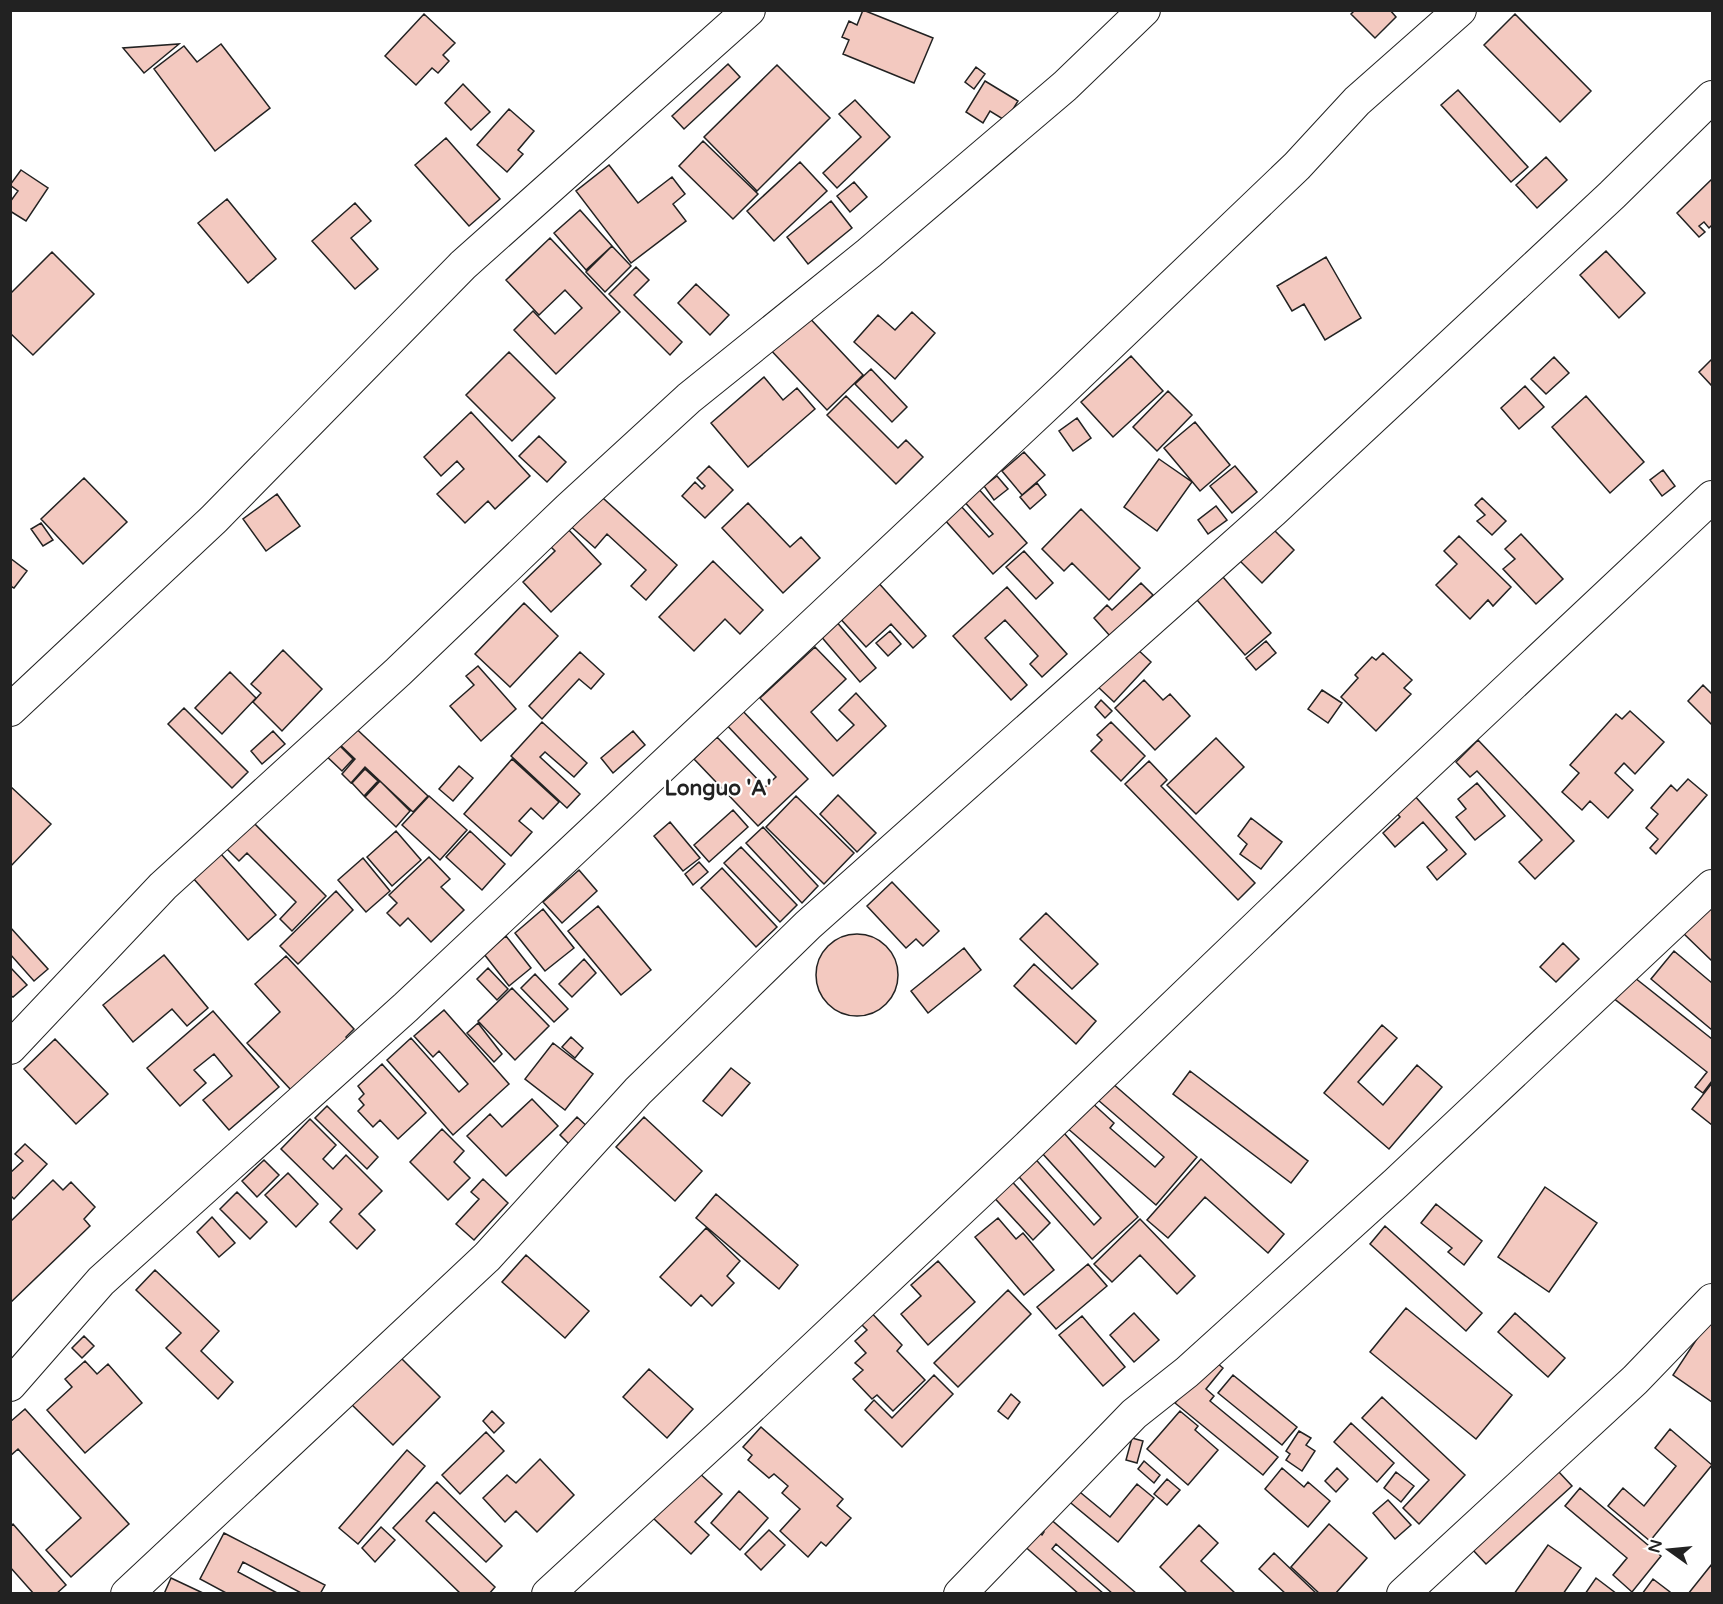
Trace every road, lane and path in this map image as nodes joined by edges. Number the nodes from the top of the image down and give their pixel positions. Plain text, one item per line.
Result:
1 (749, 10) edge
2 (1144, 10) edge
3 (1460, 10) edge
4 (1713, 98) edge
5 (1713, 497) edge
6 (10, 711) edge
7 (1713, 886) edge
8 (10, 1048) edge
9 (1713, 1300) edge
10 (10, 1385) edge
11 (128, 1593) edge
12 (548, 1593) edge
13 (960, 1593) edge
14 (1403, 1593) edge

1 - 6 street
2 - 8 street
3 - 10 street
4 - 11 street
5 - 12 street
7 - 13 street
9 - 14 street

